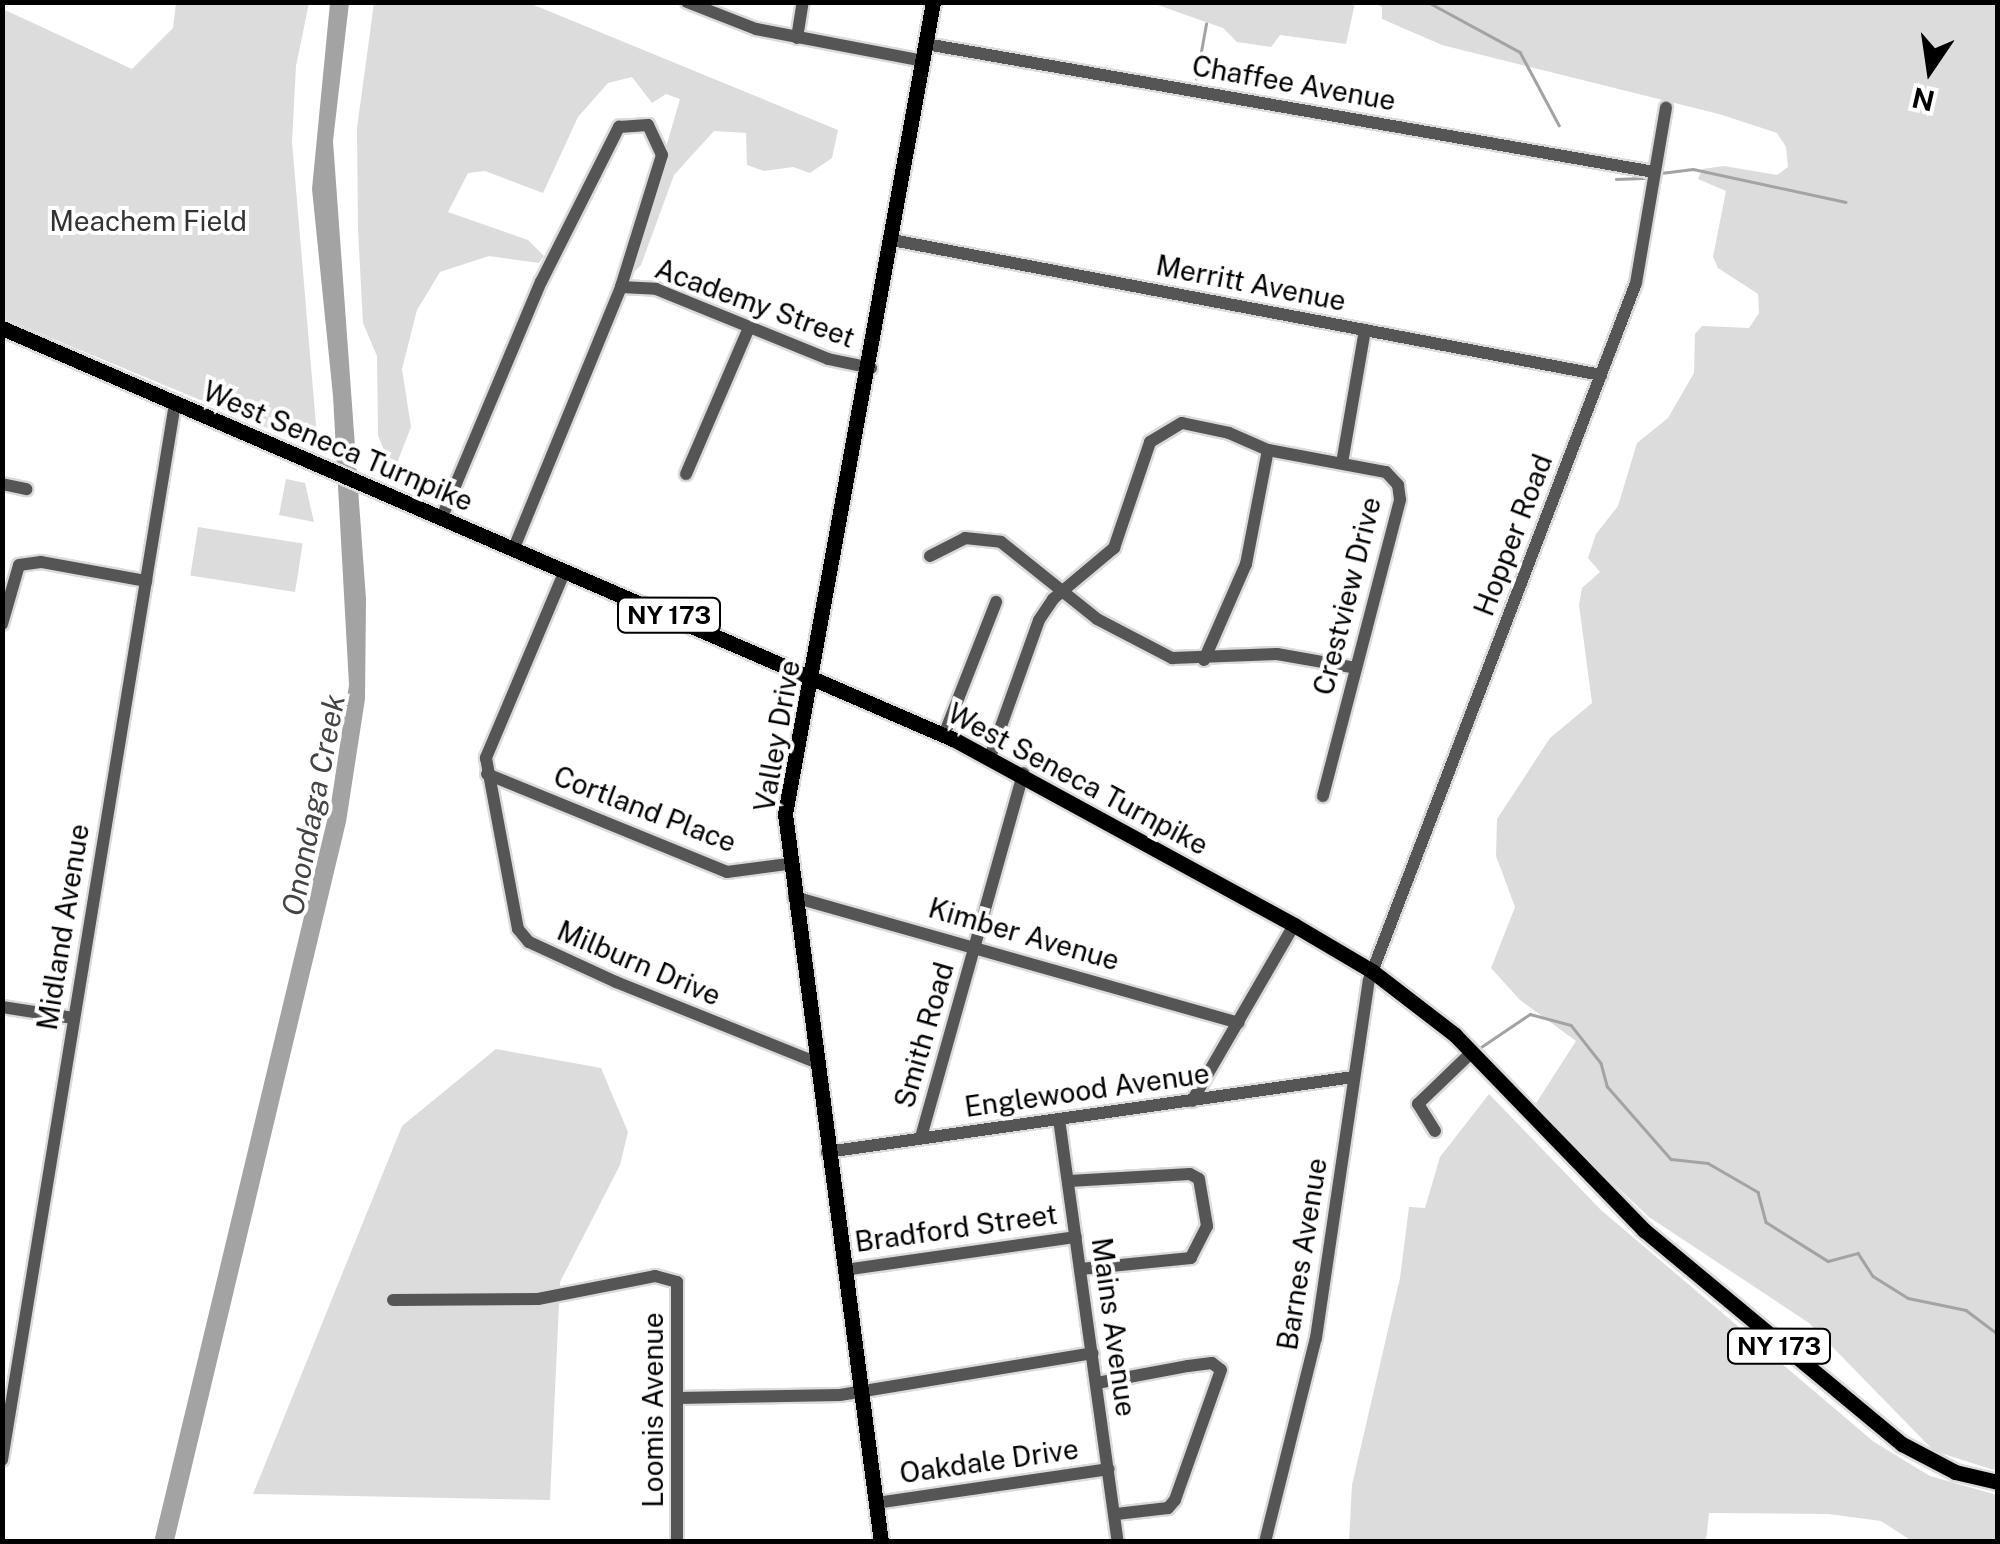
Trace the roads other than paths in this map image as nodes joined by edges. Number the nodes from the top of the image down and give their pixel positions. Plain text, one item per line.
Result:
1 (687, 2) edge
2 (803, 2) edge
3 (933, 2) edge
4 (796, 38) junction
5 (924, 52) junction
6 (1666, 108) dead end
7 (1654, 172) junction
8 (892, 240) junction
9 (621, 287) junction
10 (2, 328) edge
11 (749, 328) junction
12 (1365, 330) junction
13 (871, 368) junction
14 (1601, 375) junction
15 (175, 402) junction
16 (1268, 450) junction
17 (1342, 463) junction
18 (686, 474) dead end
19 (2, 484) edge
20 (26, 488) dead end
21 (442, 518) junction
22 (513, 550) junction
23 (930, 556) dead end
24 (564, 573) junction
25 (146, 581) junction
26 (1064, 590) junction
27 (996, 602) dead end
28 (2, 624) edge
29 (1204, 660) junction
30 (1356, 668) junction
31 (812, 677) junction
32 (944, 734) junction
33 (990, 756) junction
34 (1023, 773) junction
35 (487, 774) junction
36 (1323, 796) dead end
37 (788, 864) junction
38 (794, 898) junction
39 (1294, 925) junction
40 (976, 945) junction
41 (1372, 971) junction
42 (2, 1008) edge
43 (72, 1018) junction
44 (1238, 1023) junction
45 (1471, 1053) junction
46 (815, 1062) junction
47 (1353, 1077) junction
48 (1192, 1101) junction
49 (1059, 1119) junction
50 (1435, 1131) dead end
51 (922, 1138) junction
52 (827, 1152) junction
53 (1069, 1181) junction
54 (1076, 1236) junction
55 (1081, 1269) junction
56 (844, 1270) junction
57 (392, 1300) dead end
58 (1092, 1353) junction
59 (1097, 1383) junction
60 (860, 1389) junction
61 (678, 1398) junction
62 (2, 1460) edge
63 (1109, 1470) junction
64 (1998, 1482) edge
65 (876, 1503) junction
66 (1116, 1514) junction
67 (677, 1542) edge
68 (881, 1542) edge
69 (1118, 1542) edge
70 (1265, 1542) edge

1 - 4 street, Chaffee Avenue
2 - 4 street
3 - 5 main road, Valley Drive
4 - 5 street, Chaffee Avenue
5 - 7 street, Chaffee Avenue
5 - 8 main road, Valley Drive
6 - 7 street, Hopper Road
7 - 14 street, Hopper Road
8 - 12 street, Merritt Avenue
8 - 13 main road, Valley Drive
9 - 11 street, Academy Street
9 - 21 street
9 - 22 street
10 - 15 main road, West Seneca Turnpike / NY 173
11 - 13 street, Academy Street
11 - 18 street
12 - 14 street, Merritt Avenue
12 - 17 street, Crestview Drive
13 - 31 main road, Valley Drive
14 - 41 street, Hopper Road
15 - 21 main road, West Seneca Turnpike / NY 173
15 - 25 street, Midland Avenue
16 - 17 street
16 - 26 street
16 - 29 street
17 - 30 street, Crestview Drive
19 - 20 street
21 - 22 main road, West Seneca Turnpike / NY 173
22 - 24 main road, West Seneca Turnpike / NY 173
23 - 26 street
24 - 31 main road, West Seneca Turnpike / NY 173
24 - 35 street, Milburn Drive
25 - 28 street
25 - 43 street, Midland Avenue
26 - 29 street
26 - 33 street
27 - 32 street
29 - 30 street
30 - 36 street, Crestview Drive
31 - 32 main road, West Seneca Turnpike / NY 173
31 - 37 main road, Valley Drive
32 - 33 main road, West Seneca Turnpike / NY 173
33 - 34 main road, West Seneca Turnpike / NY 173
34 - 39 main road, West Seneca Turnpike / NY 173
34 - 40 street, Smith Road
35 - 37 street, Cortland Place
35 - 46 street, Milburn Drive
37 - 38 main road, Valley Drive
38 - 40 street, Kimber Avenue
38 - 46 main road, Valley Drive
39 - 41 main road, West Seneca Turnpike / NY 173
39 - 44 street
40 - 44 street, Kimber Avenue
40 - 51 street, Smith Road
41 - 45 main road, West Seneca Turnpike / NY 173
41 - 47 street, Barnes Avenue
42 - 43 street
43 - 62 street, Midland Avenue
44 - 48 street
45 - 50 street
45 - 64 main road, West Seneca Turnpike / NY 173
46 - 52 main road, Valley Drive
47 - 48 street, Englewood Avenue
47 - 70 street, Barnes Avenue
48 - 49 street, Englewood Avenue
49 - 51 street, Englewood Avenue
49 - 53 street, Mains Avenue
51 - 52 street, Englewood Avenue
52 - 56 main road, Valley Drive
53 - 54 street, Mains Avenue
53 - 55 street
54 - 55 street, Mains Avenue
54 - 56 street, Bradford Street
55 - 58 street, Mains Avenue
56 - 60 main road, Valley Drive
57 - 61 street, Loomis Avenue
58 - 59 street, Mains Avenue
58 - 60 street
59 - 63 street, Mains Avenue
59 - 66 street
60 - 61 street
60 - 65 main road, Valley Drive
61 - 67 street, Loomis Avenue
63 - 65 street, Oakdale Drive
63 - 66 street, Mains Avenue
65 - 68 main road, Valley Drive
66 - 69 street, Mains Avenue

